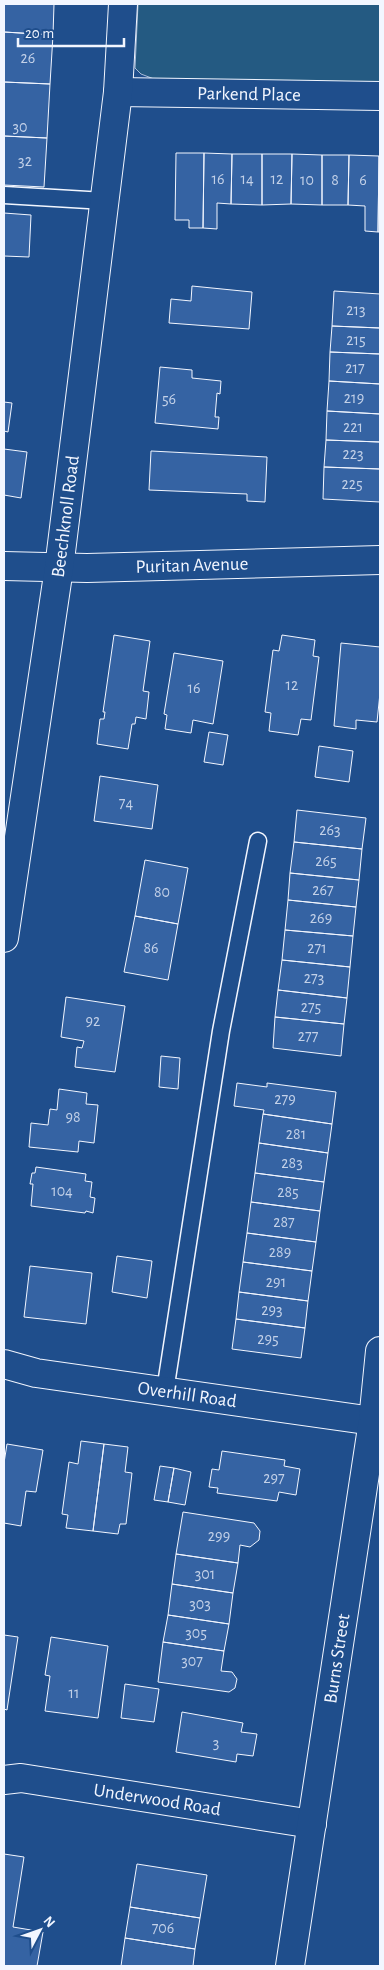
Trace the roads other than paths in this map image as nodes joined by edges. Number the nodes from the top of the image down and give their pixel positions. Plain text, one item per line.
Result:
1 (123, 4) edge
2 (118, 92) junction
3 (380, 96) edge
4 (4, 194) edge
5 (105, 201) junction
6 (380, 560) edge
7 (4, 566) edge
8 (59, 568) junction
9 (258, 841) dead end
10 (4, 938) edge
11 (380, 1351) edge
12 (4, 1364) edge
13 (165, 1391) junction
14 (372, 1421) junction
15 (4, 1780) edge
16 (312, 1824) junction
17 (290, 1966) edge

1 - 2 street, Beechknoll Road
2 - 3 street, Parkend Place
2 - 5 street, Beechknoll Road
4 - 5 lane
5 - 8 street, Beechknoll Road
6 - 8 street, Puritan Avenue
7 - 8 street, Puritan Avenue
8 - 10 street, Beechknoll Road
9 - 13 lane
11 - 14 street, Burns Street
12 - 13 street, Overhill Road
13 - 14 street, Overhill Road
14 - 16 street, Burns Street
15 - 16 street, Underwood Road
16 - 17 street, Burns Street

